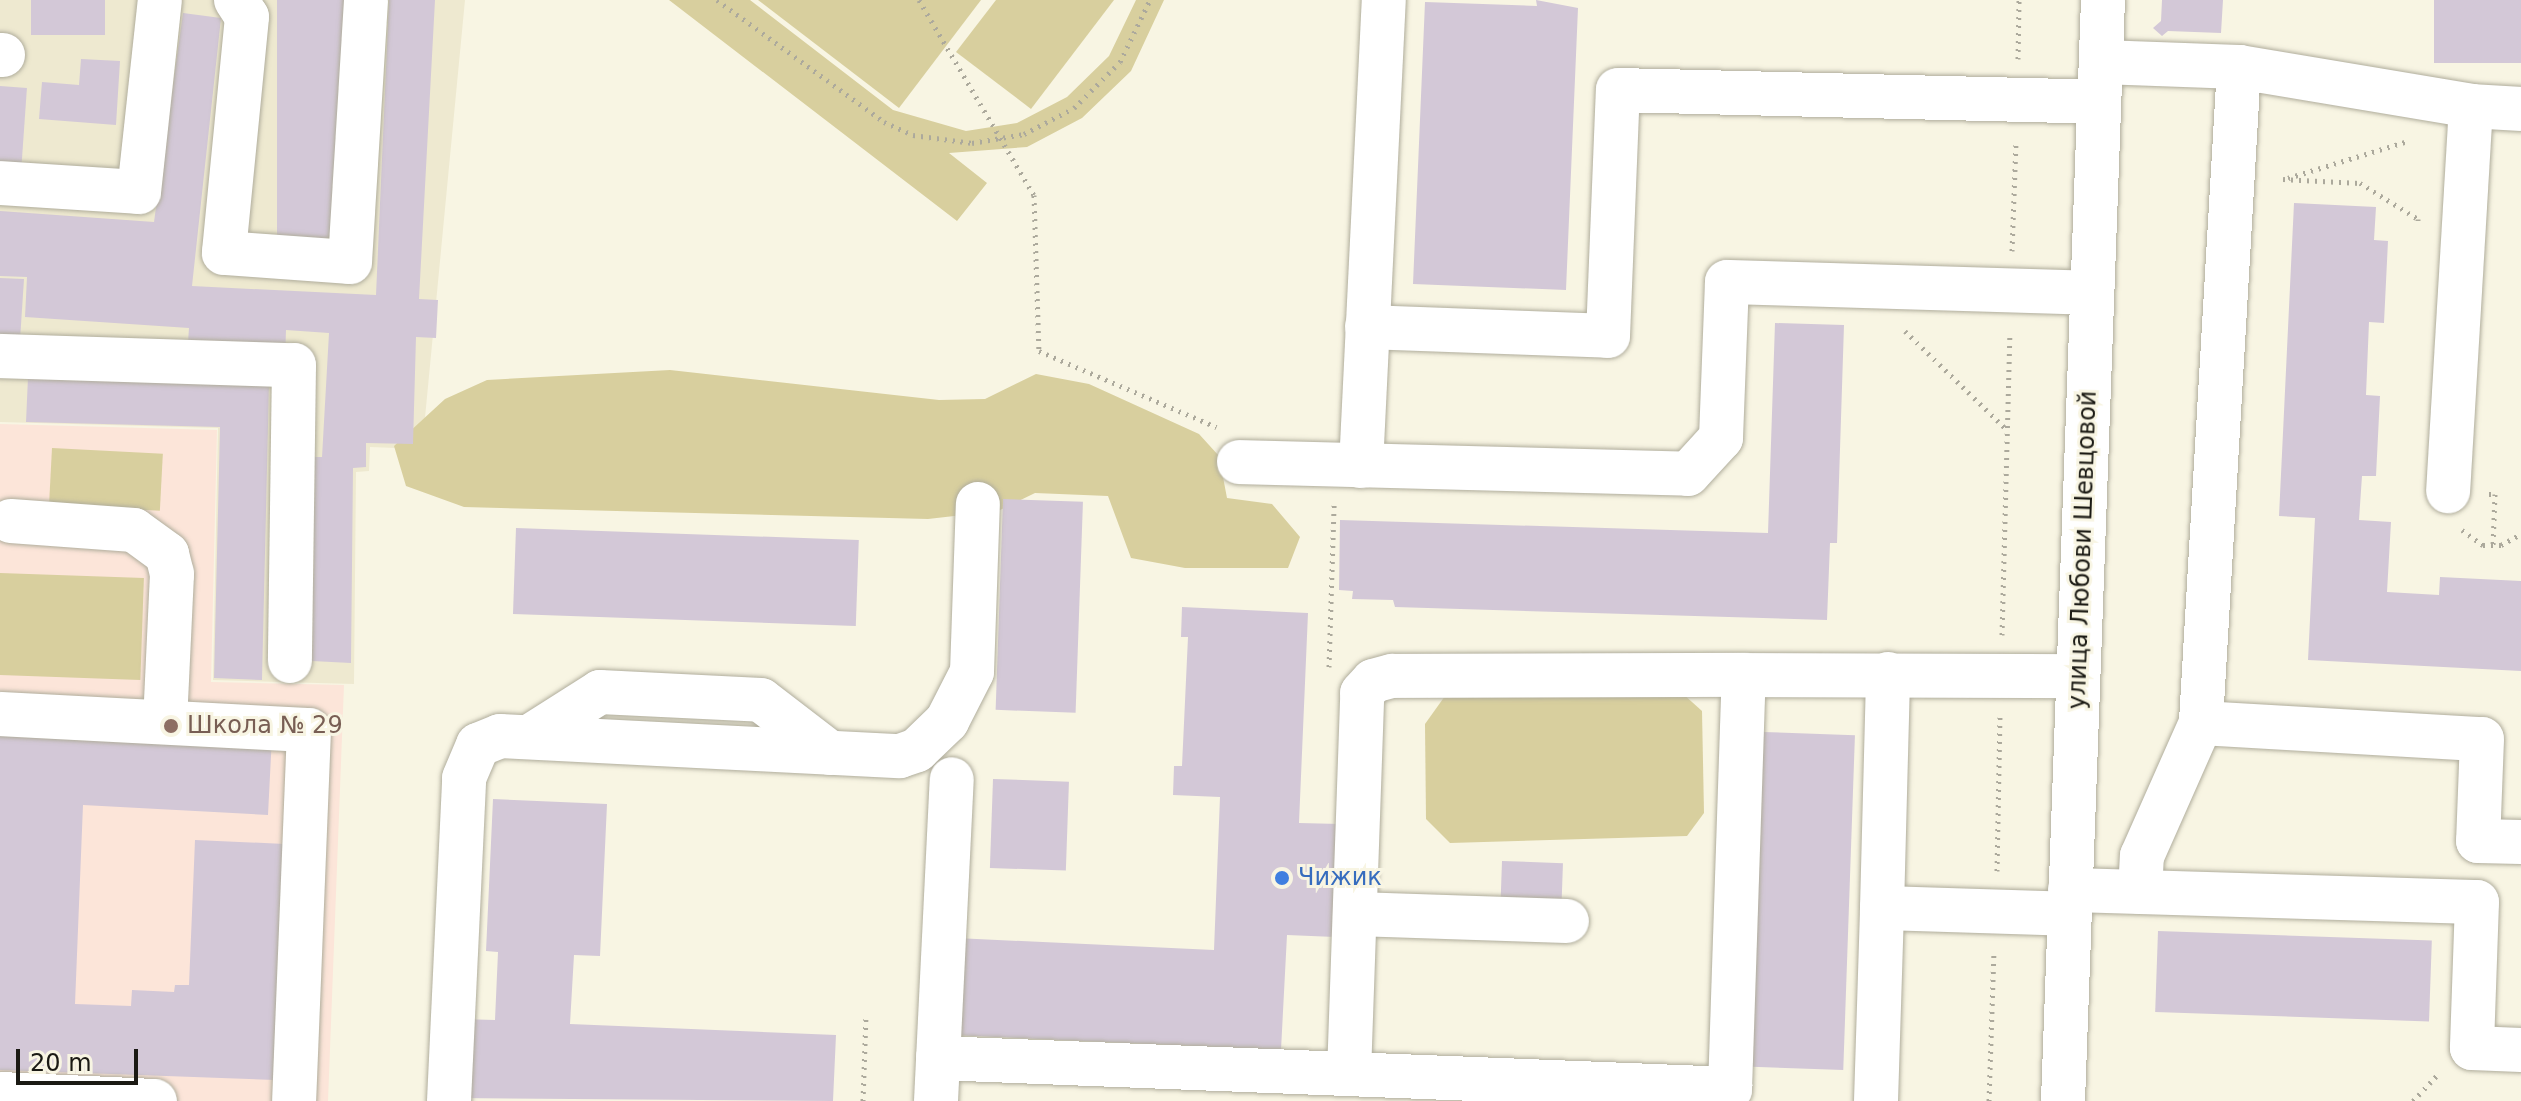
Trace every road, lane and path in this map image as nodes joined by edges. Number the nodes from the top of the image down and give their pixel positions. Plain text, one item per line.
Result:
1 (161, 0) edge
2 (236, 0) edge
3 (366, 0) edge
4 (717, 0) edge
5 (919, 0) edge
6 (1150, 0) edge
7 (1384, 0) edge
8 (2019, 0) edge
9 (2103, 0) edge
10 (2239, 67) junction
11 (2100, 82) junction
12 (2017, 101) junction
13 (2521, 109) edge
14 (2470, 114) junction
15 (1005, 139) junction
16 (0, 183) edge
17 (2417, 234) dead end
18 (1859, 286) junction
19 (2011, 291) junction
20 (2092, 293) junction
21 (1367, 327) junction
22 (0, 356) edge
23 (2007, 430) junction
24 (1251, 462) joint
25 (1348, 465) junction
26 (978, 504) dead end
27 (2453, 509) joint
28 (11, 521) dead end
29 (2521, 534) edge
30 (290, 661) dead end
31 (1888, 674) junction
32 (1744, 675) junction
33 (2001, 676) junction
34 (2078, 676) junction
35 (1328, 677) dead end
36 (681, 696) junction
37 (0, 714) edge
38 (165, 722) junction
39 (2201, 723) junction
40 (529, 737) junction
41 (678, 745) junction
42 (830, 753) junction
43 (952, 779) dead end
44 (2478, 841) junction
45 (2521, 842) edge
46 (2140, 892) junction
47 (2070, 902) junction
48 (2477, 902) junction
49 (1882, 908) junction
50 (1996, 912) junction
51 (1355, 914) junction
52 (1567, 921) dead end
53 (866, 1016) dead end
54 (2521, 1050) edge
55 (938, 1058) junction
56 (1121, 1083) edge
57 (1332, 1083) edge
58 (0, 1094) edge
59 (1739, 1095) edge
60 (155, 1101) edge
61 (294, 1101) edge
62 (449, 1101) edge
63 (863, 1101) edge
64 (936, 1101) edge
65 (1876, 1101) edge
66 (1989, 1101) edge
67 (2063, 1101) edge

1 - 16 street
2 - 3 street
4 - 15 path
5 - 15 path
6 - 15 path
7 - 21 street
8 - 12 path
9 - 11 street, улица Любови Шевцовой
10 - 11 street
10 - 14 street
10 - 39 street
11 - 12 street
11 - 20 street, улица Любови Шевцовой
12 - 19 path
12 - 21 street
13 - 14 street
14 - 17 path
14 - 27 street
15 - 24 path
18 - 19 street
18 - 23 path
18 - 25 street
19 - 20 street
19 - 23 path
20 - 34 street, улица Любови Шевцовой
21 - 25 street
22 - 30 street
23 - 33 path
24 - 25 street
25 - 35 path
26 - 42 street
27 - 29 path
28 - 38 street
31 - 32 street
31 - 33 street
31 - 49 street
32 - 51 street
32 - 59 street
33 - 34 street
33 - 50 path
34 - 47 street, улица Любови Шевцовой
36 - 40 street
36 - 41 street
36 - 42 street
37 - 38 street
38 - 61 street
39 - 44 street
39 - 46 street
40 - 41 street
40 - 62 street
41 - 42 street
43 - 55 street
44 - 45 street
44 - 48 street
46 - 47 street
46 - 48 street
47 - 50 street
47 - 67 street, улица Любови Шевцовой
48 - 54 street
49 - 50 street
49 - 65 street
50 - 66 path
51 - 52 street
51 - 57 street
53 - 63 path
55 - 56 street
55 - 64 street
56 - 57 street
57 - 59 street
58 - 60 street

